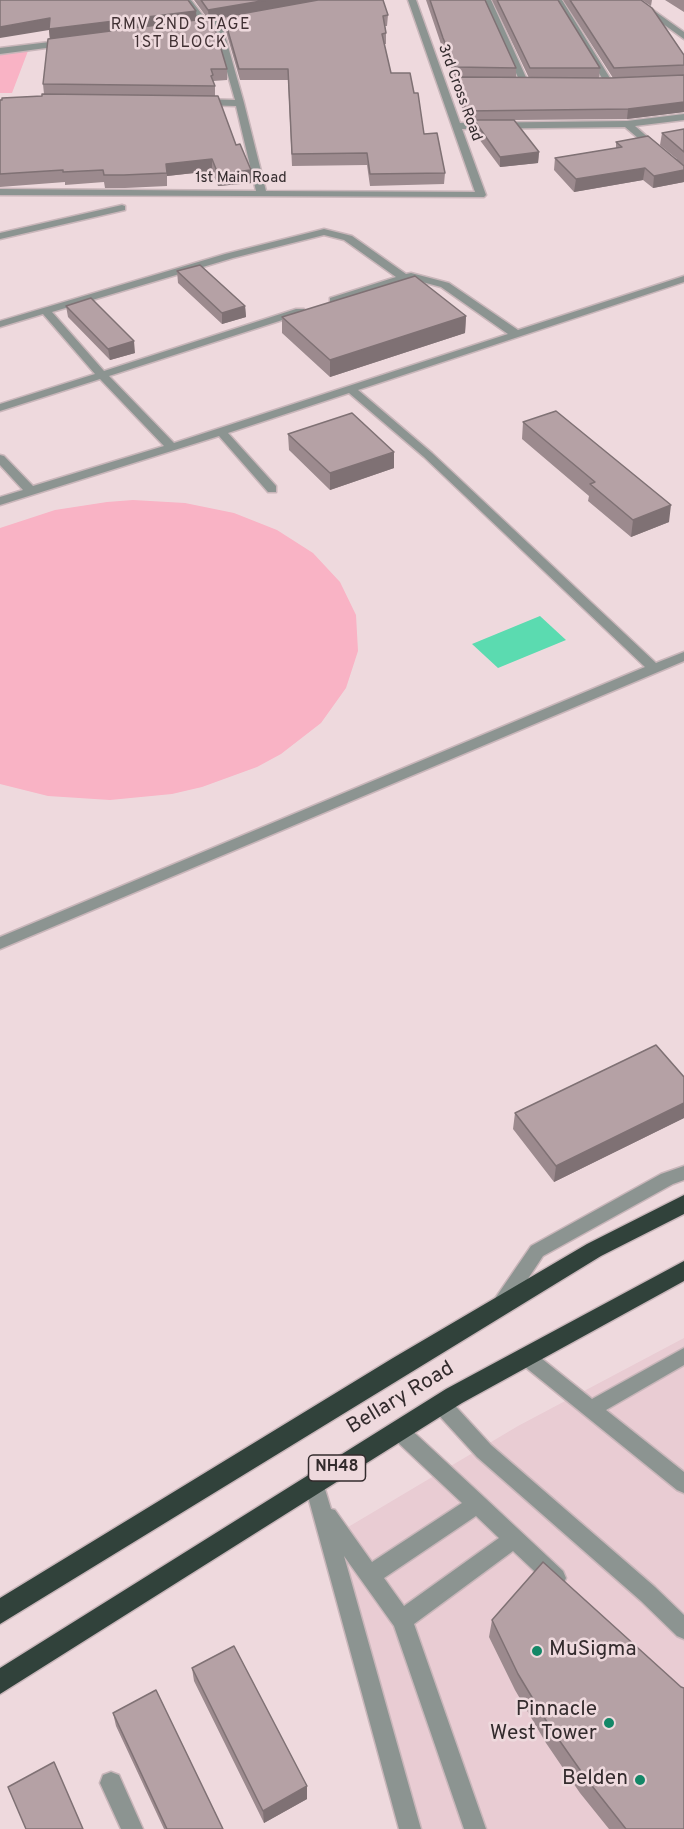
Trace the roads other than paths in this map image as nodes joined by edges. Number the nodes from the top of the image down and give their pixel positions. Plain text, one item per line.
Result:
1 (188, 0) edge
2 (412, 0) edge
3 (487, 0) edge
4 (558, 0) edge
5 (634, 0) edge
6 (250, 18) edge
7 (217, 24) junction
8 (206, 25) junction
9 (183, 28) edge
10 (684, 36) edge
11 (79, 41) edge
12 (0, 51) edge
13 (439, 82) junction
14 (450, 82) dead end
15 (621, 82) edge
16 (514, 83) edge
17 (599, 83) edge
18 (609, 83) junction
19 (525, 84) junction
20 (536, 84) edge
21 (193, 102) edge
22 (240, 103) junction
23 (684, 117) edge
24 (627, 124) junction
25 (458, 126) junction
26 (684, 174) edge
27 (0, 192) edge
28 (262, 194) junction
29 (481, 195) joint
30 (122, 208) dead end
31 (0, 236) edge
32 (404, 278) junction
33 (684, 279) edge
34 (45, 310) junction
35 (0, 324) edge
36 (516, 334) junction
37 (102, 375) junction
38 (350, 389) junction
39 (0, 408) edge
40 (220, 432) junction
41 (172, 447) junction
42 (0, 458) edge
43 (272, 489) dead end
44 (31, 491) junction
45 (0, 501) edge
46 (684, 656) edge
47 (654, 668) junction
48 (0, 943) edge
49 (684, 1173) edge
50 (684, 1204) edge
51 (684, 1270) edge
52 (501, 1306) junction
53 (525, 1356) junction
54 (684, 1356) edge
55 (441, 1404) junction
56 (591, 1409) junction
57 (398, 1430) junction
58 (314, 1482) junction
59 (684, 1484) edge
60 (478, 1504) junction
61 (321, 1508) junction
62 (514, 1539) junction
63 (370, 1575) junction
64 (566, 1588) edge
65 (0, 1612) edge
66 (402, 1620) junction
67 (684, 1629) edge
68 (0, 1682) edge
69 (111, 1783) dead end
70 (132, 1829) edge
71 (410, 1829) edge
72 (475, 1829) edge

1 - 8 street
2 - 13 street, 3rd Cross Road
3 - 19 street
4 - 18 street
5 - 10 street
6 - 7 street
7 - 8 street
7 - 22 street
8 - 9 street
11 - 12 street
13 - 14 street
13 - 25 street, 3rd Cross Road
15 - 18 street
16 - 19 street
17 - 18 street
19 - 20 street
21 - 22 street
22 - 28 street
23 - 24 street
24 - 25 street
24 - 26 street
25 - 29 street, 3rd Cross Road
27 - 28 street, 1st Main Road
28 - 29 street, 1st Main Road
30 - 31 street
32 - 34 street
32 - 36 street
32 - 37 street
33 - 36 street
34 - 35 street
34 - 37 street
36 - 38 street
37 - 39 street
37 - 41 street
38 - 40 street
38 - 47 street
40 - 41 street
40 - 43 street
41 - 44 street
42 - 44 street
44 - 45 street
46 - 47 street
47 - 48 street
49 - 52 street
50 - 52 highway, Bellary Road
51 - 53 highway, Bellary Road / NH48
52 - 65 highway, Bellary Road
53 - 55 highway, Bellary Road / NH48
53 - 56 street
54 - 56 street
55 - 57 highway, Bellary Road / NH48
55 - 67 street
56 - 59 street
57 - 58 highway, Bellary Road / NH48
57 - 60 street
58 - 61 street
58 - 68 highway, Bellary Road / NH48
60 - 62 street
60 - 63 street
61 - 63 street
61 - 71 street
62 - 64 street
62 - 66 street
63 - 66 street
66 - 72 street
69 - 70 street

